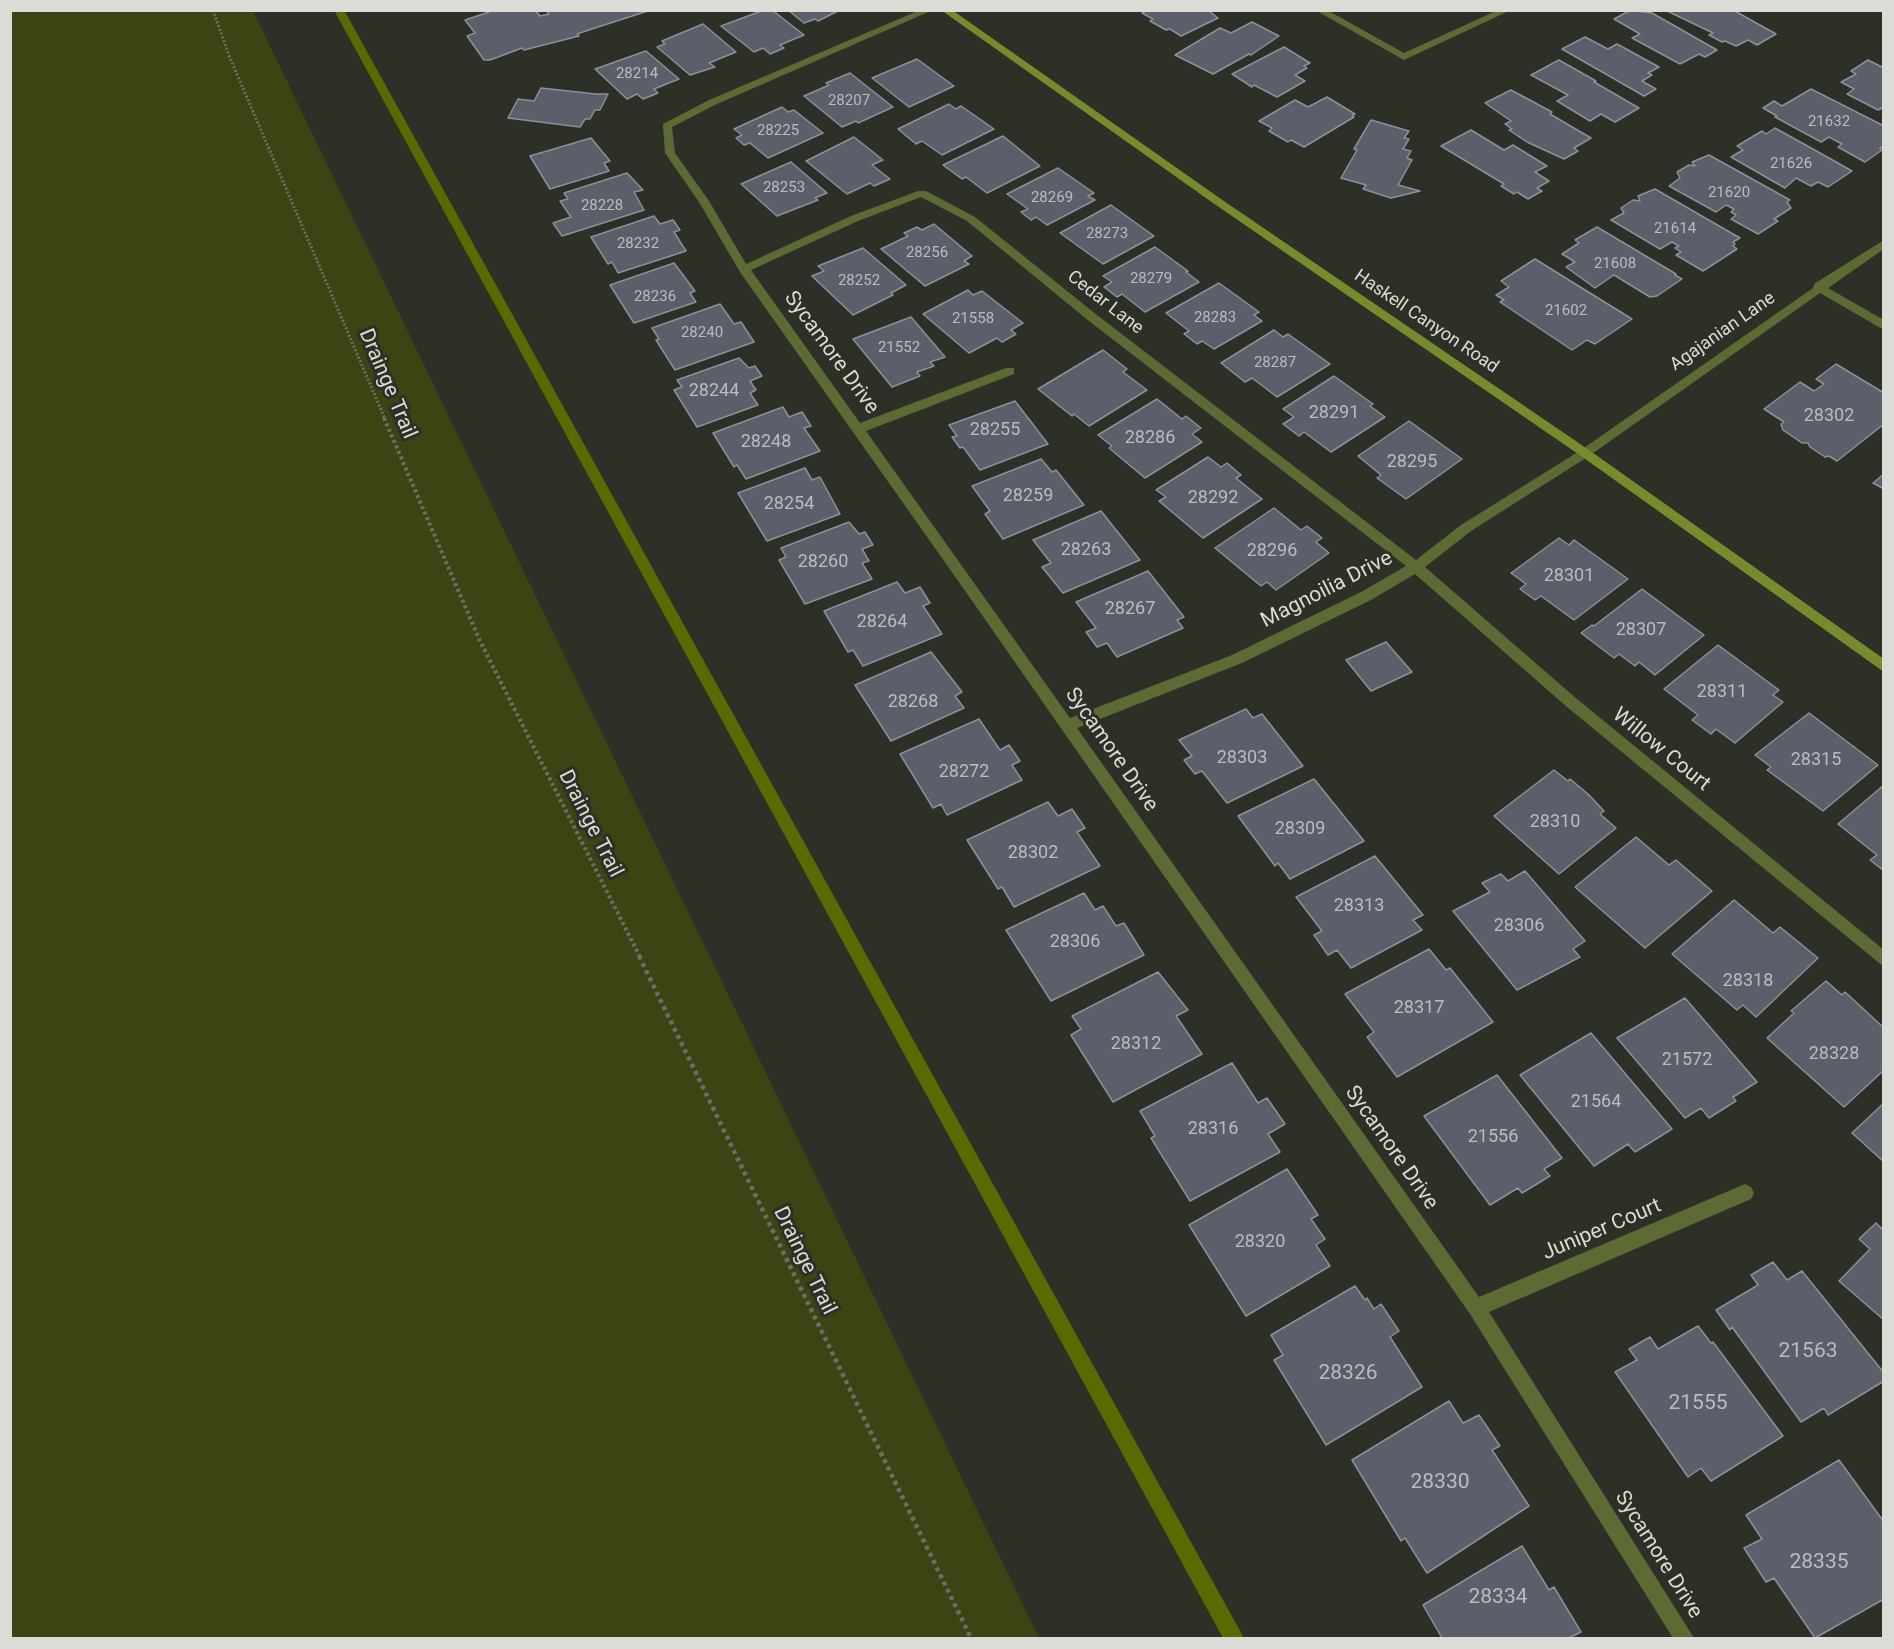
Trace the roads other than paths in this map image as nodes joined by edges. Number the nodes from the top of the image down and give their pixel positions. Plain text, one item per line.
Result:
1 (929, 10) edge
2 (945, 10) edge
3 (1319, 10) edge
4 (1507, 10) edge
5 (1884, 243) edge
6 (744, 269) junction
7 (1818, 287) junction
8 (1884, 326) edge
9 (1010, 371) dead end
10 (858, 429) junction
11 (1585, 453) junction
12 (1416, 567) junction
13 (1884, 667) edge
14 (1066, 726) junction
15 (1884, 960) edge
16 (1745, 1193) dead end
17 (1476, 1308) junction
18 (1684, 1638) edge

1 - 6 street, Sycamore Drive
2 - 11 main road, Haskell Canyon Road
3 - 4 street
5 - 7 street, Agajanian Lane
6 - 10 street, Sycamore Drive
6 - 12 street, Cedar Lane
7 - 8 street
7 - 11 street, Agajanian Lane
9 - 10 street
10 - 14 street, Sycamore Drive
11 - 12 street, Magnoilia Drive
11 - 13 main road, Haskell Canyon Road
12 - 14 street, Magnoilia Drive
12 - 15 street, Willow Court
14 - 17 street, Sycamore Drive
16 - 17 street, Juniper Court
17 - 18 street, Sycamore Drive

